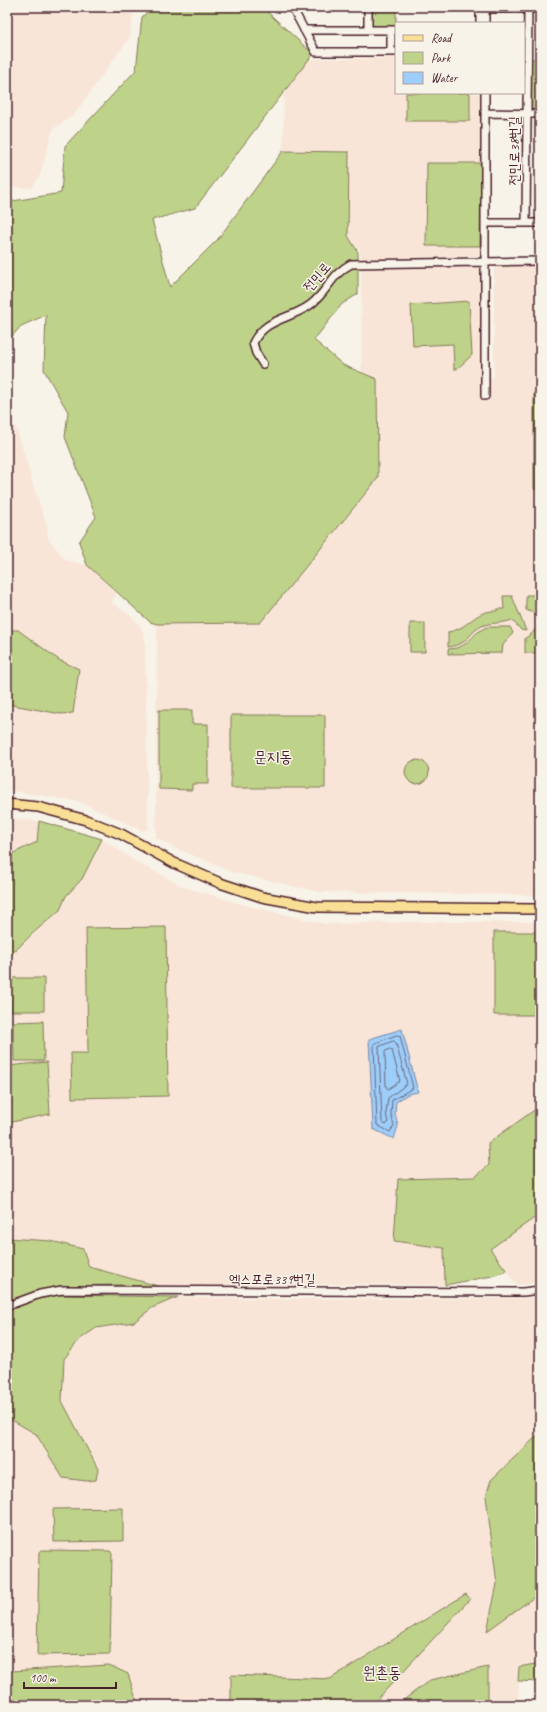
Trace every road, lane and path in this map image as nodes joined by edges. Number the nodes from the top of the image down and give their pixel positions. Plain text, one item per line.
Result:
1 (292, 7) edge
2 (368, 7) edge
3 (484, 8) edge
4 (528, 8) edge
5 (540, 9) edge
6 (480, 22) edge
7 (485, 22) edge
8 (304, 30) junction
9 (368, 30) junction
10 (394, 30) edge
11 (394, 52) edge
12 (486, 94) edge
13 (486, 113) junction
14 (527, 114) junction
15 (540, 114) edge
16 (486, 223) junction
17 (526, 223) junction
18 (540, 223) edge
19 (540, 261) edge
20 (486, 262) junction
21 (263, 364) dead end
22 (485, 396) dead end
23 (7, 804) edge
24 (540, 909) edge
25 (540, 1290) edge
26 (7, 1306) edge

1 - 8 street
2 - 9 street
3 - 4 street
3 - 6 street
3 - 7 street
4 - 5 street
4 - 14 street, 전민로38번길
8 - 9 street
8 - 11 street
9 - 10 street
10 - 11 street
12 - 13 street
13 - 14 street
13 - 16 street
14 - 15 street
14 - 17 street, 전민로38번길
16 - 17 street
16 - 20 street
17 - 18 street
19 - 20 street, 전민로
20 - 21 street, 전민로
20 - 22 street
23 - 24 main road
25 - 26 street, 엑스포로339번길

